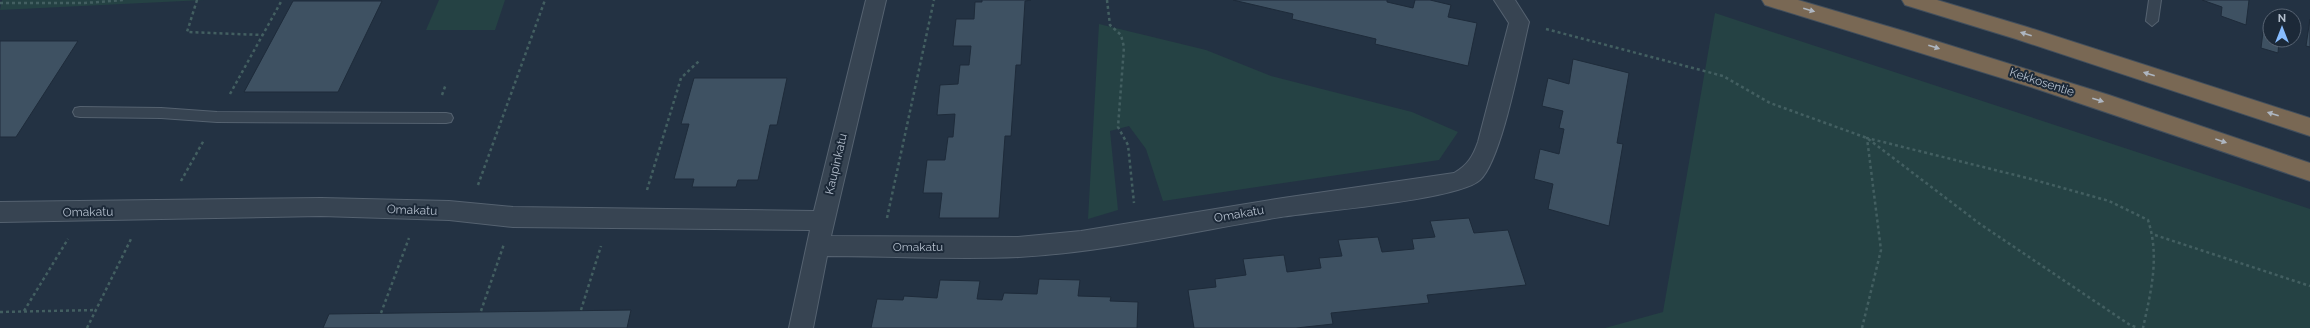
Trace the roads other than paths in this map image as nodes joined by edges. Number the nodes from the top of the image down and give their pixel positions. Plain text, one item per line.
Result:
1 (876, 0) edge
2 (1504, 0) edge
3 (1772, 0) edge
4 (1912, 0) edge
5 (2155, 0) edge
6 (2152, 21) dead end
7 (80, 112) dead end
8 (446, 118) dead end
9 (2310, 127) edge
10 (2310, 172) edge
11 (0, 212) edge
12 (823, 221) junction
13 (818, 246) junction
14 (801, 328) edge

1 - 12 street, Kaupinkatu
2 - 13 street, Omakatu
3 -> 10 highway, Kekkosentie
9 -> 4 highway
5 - 6 lane
7 - 8 lane
11 - 12 street, Omakatu
12 - 13 street, Kaupinkatu
13 - 14 street, Kaupinkatu

